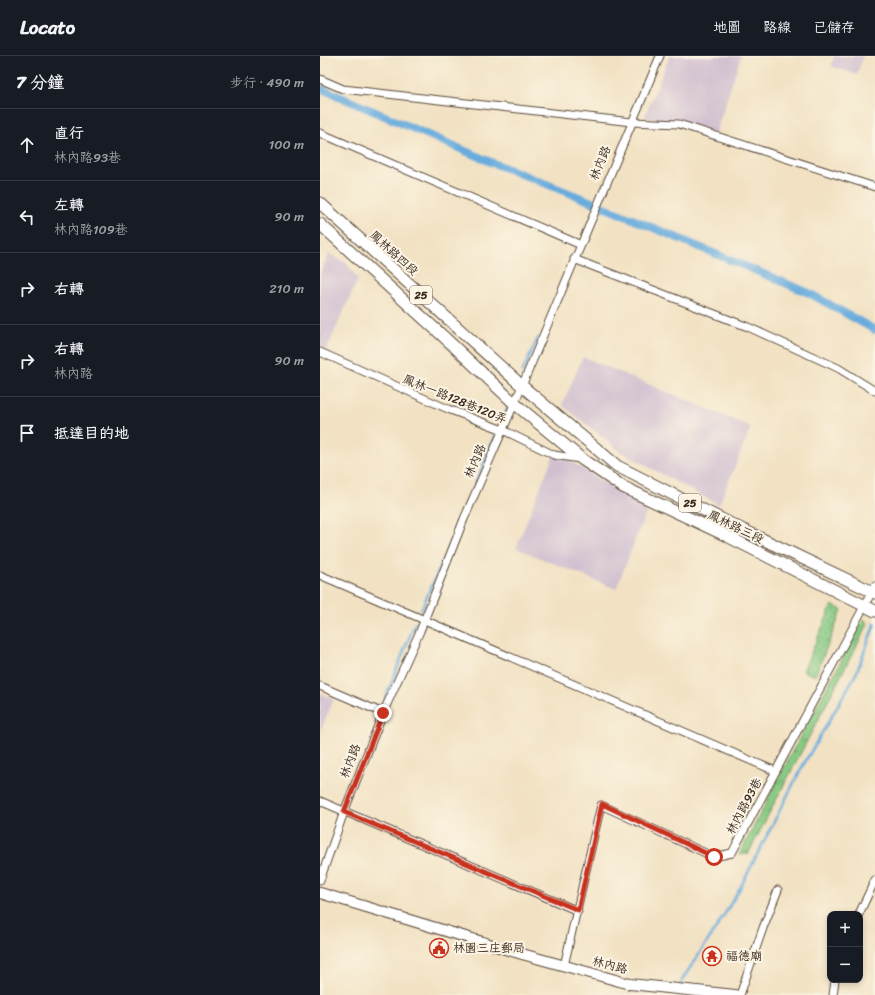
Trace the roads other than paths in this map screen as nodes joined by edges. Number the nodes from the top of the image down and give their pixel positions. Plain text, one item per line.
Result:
1 (660, 56) edge
2 (320, 78) edge
3 (632, 122) junction
4 (320, 133) edge
5 (875, 186) edge
6 (320, 204) edge
7 (320, 224) edge
8 (580, 245) junction
9 (574, 259) junction
10 (320, 352) edge
11 (522, 386) junction
12 (875, 391) edge
13 (514, 403) junction
14 (503, 430) junction
15 (583, 460) junction
16 (320, 575) edge
17 (874, 590) edge
18 (869, 608) edge
19 (424, 619) junction
20 (320, 686) edge
21 (383, 713) junction
22 (775, 771) junction
23 (320, 801) edge
24 (344, 812) junction
25 (320, 880) edge
26 (875, 880) edge
27 (778, 890) dead end
28 (320, 893) edge
29 (578, 910) junction
30 (860, 911) edge
31 (564, 966) junction
32 (835, 983) edge
33 (735, 995) edge
34 (740, 995) edge
35 (833, 995) edge

1 - 3 street, 林內路
2 - 3 street
3 - 5 street
3 - 8 street, 林內路
4 - 8 street
6 - 11 main road, 鳳林路四段 / 25
7 - 13 main road, 25
8 - 9 street, 林內路
9 - 11 street, 林內路
9 - 12 street
10 - 14 street, 鳳林一路128巷120弄
11 - 13 street, 林內路
11 - 17 main road, 鳳林路三段 / 25
13 - 14 street, 林內路
13 - 15 main road, 鳳林路三段 / 25
14 - 15 street, 鳳林一路128巷120弄
14 - 19 street, 林內路
15 - 18 main road, 鳳林路三段 / 25
16 - 19 street
17 - 18 street, 林內路93巷
18 - 22 street, 林內路93巷
19 - 21 street, 林內路
19 - 22 street
20 - 21 street
21 - 24 street, 林內路
22 - 29 street, 林內路93巷
23 - 24 street
24 - 25 street, 林內路
24 - 29 street
26 - 30 street
27 - 34 street
28 - 31 street, 林內路
29 - 31 street
31 - 33 street, 林內路
32 - 35 street

